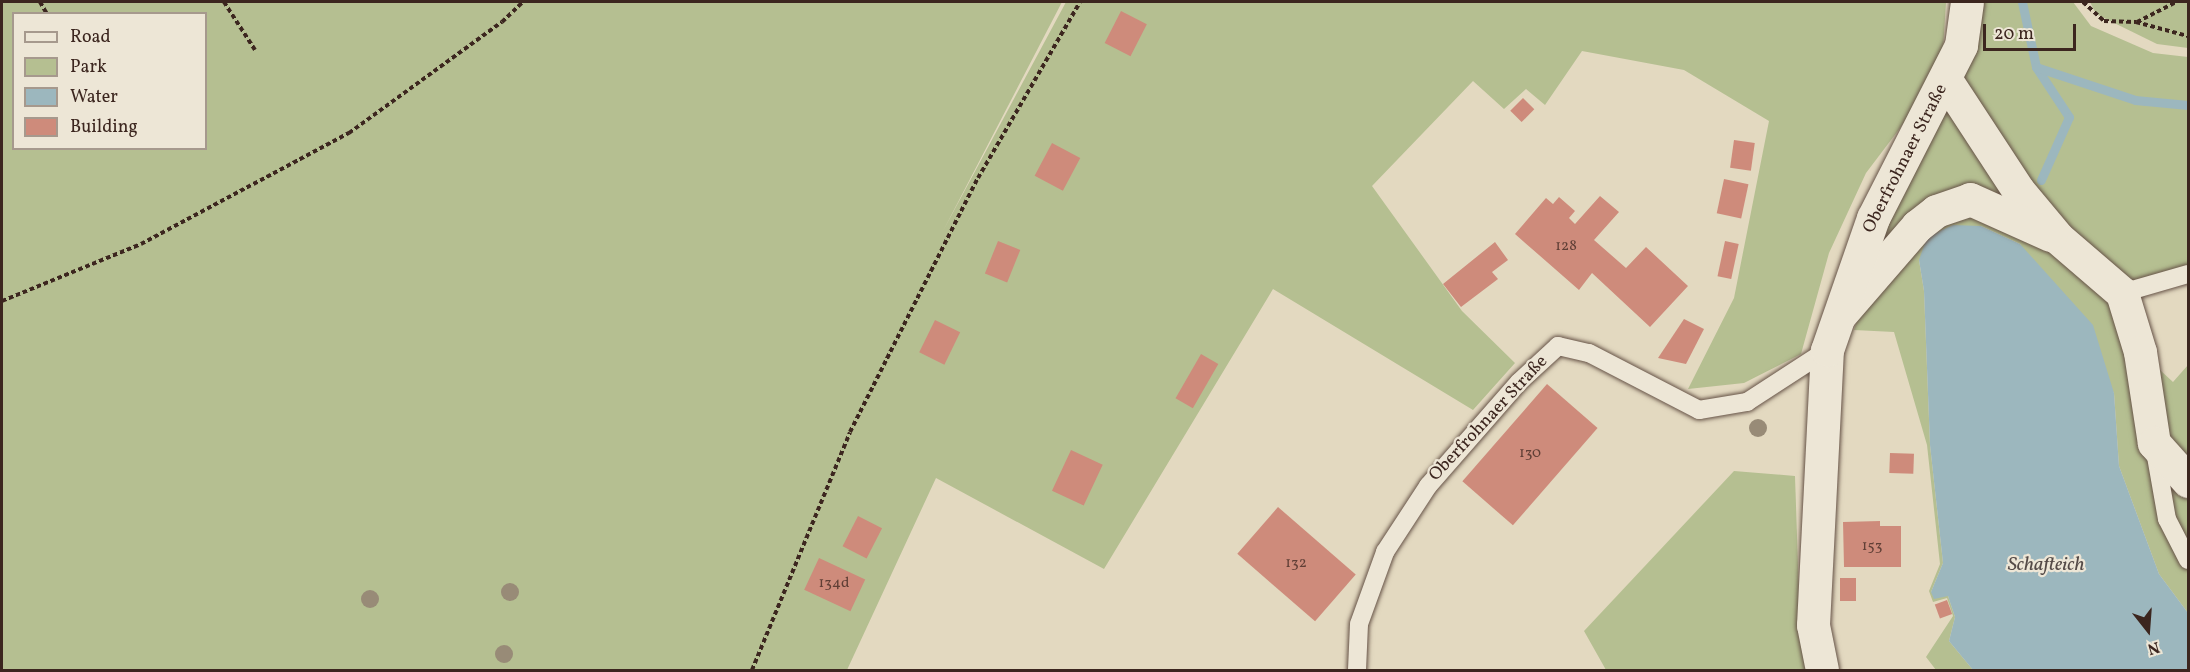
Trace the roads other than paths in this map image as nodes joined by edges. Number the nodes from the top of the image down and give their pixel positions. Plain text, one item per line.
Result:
1 (1967, 2) edge
2 (1946, 80) junction
3 (2058, 238) junction
4 (2188, 274) edge
5 (2122, 293) junction
6 (1837, 318) junction
7 (1827, 350) junction
8 (2154, 443) junction
9 (2188, 481) edge
10 (2188, 560) edge
11 (1357, 670) edge
12 (1822, 670) edge

1 - 2 street, Oberfrohnaer Straße
2 - 3 street
2 - 6 street, Oberfrohnaer Straße
3 - 5 street
3 - 6 street
4 - 5 lane
5 - 8 street
6 - 7 street, Oberfrohnaer Straße
7 - 11 lane, Oberfrohnaer Straße
7 - 12 street, Oberfrohnaer Straße
8 - 9 street
8 - 10 lane

